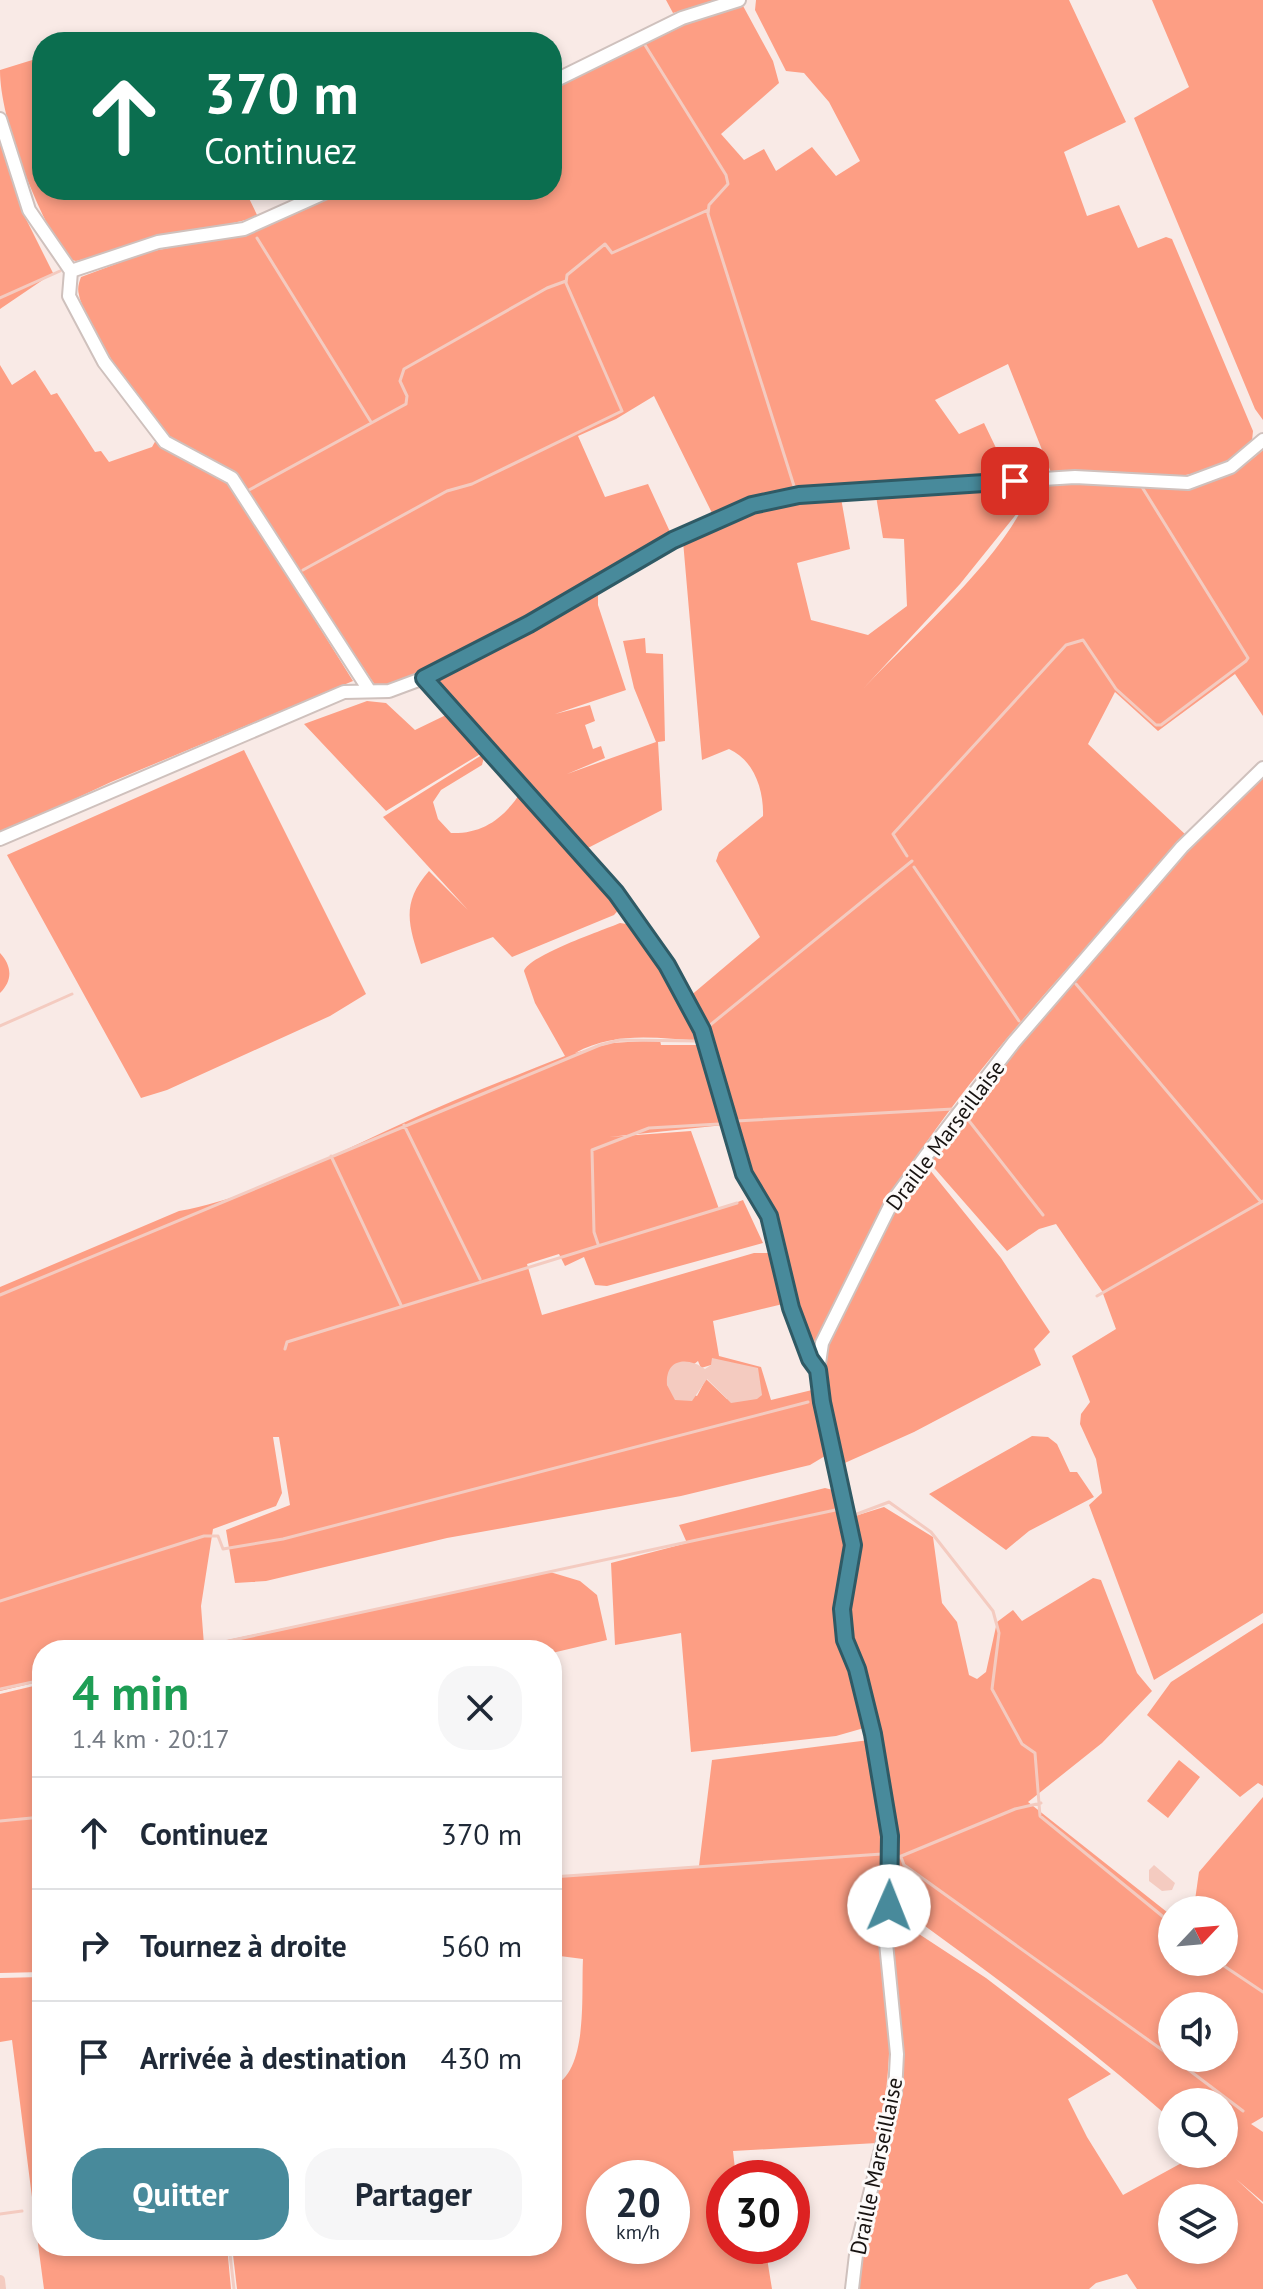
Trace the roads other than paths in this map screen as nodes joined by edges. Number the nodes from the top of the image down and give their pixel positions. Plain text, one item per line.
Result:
1 (739, 0) edge
2 (562, 77) edge
3 (0, 119) edge
4 (309, 200) edge
5 (71, 271) junction
6 (1263, 440) edge
7 (424, 678) junction
8 (369, 690) junction
9 (1263, 768) edge
10 (0, 839) edge
11 (818, 1370) junction
12 (852, 2289) edge

1 - 2 street
3 - 5 street
4 - 5 street
5 - 8 street
6 - 7 street
7 - 8 street
7 - 11 street
8 - 10 street
9 - 11 street, Draille Marseillaise
11 - 12 street, Draille Marseillaise

